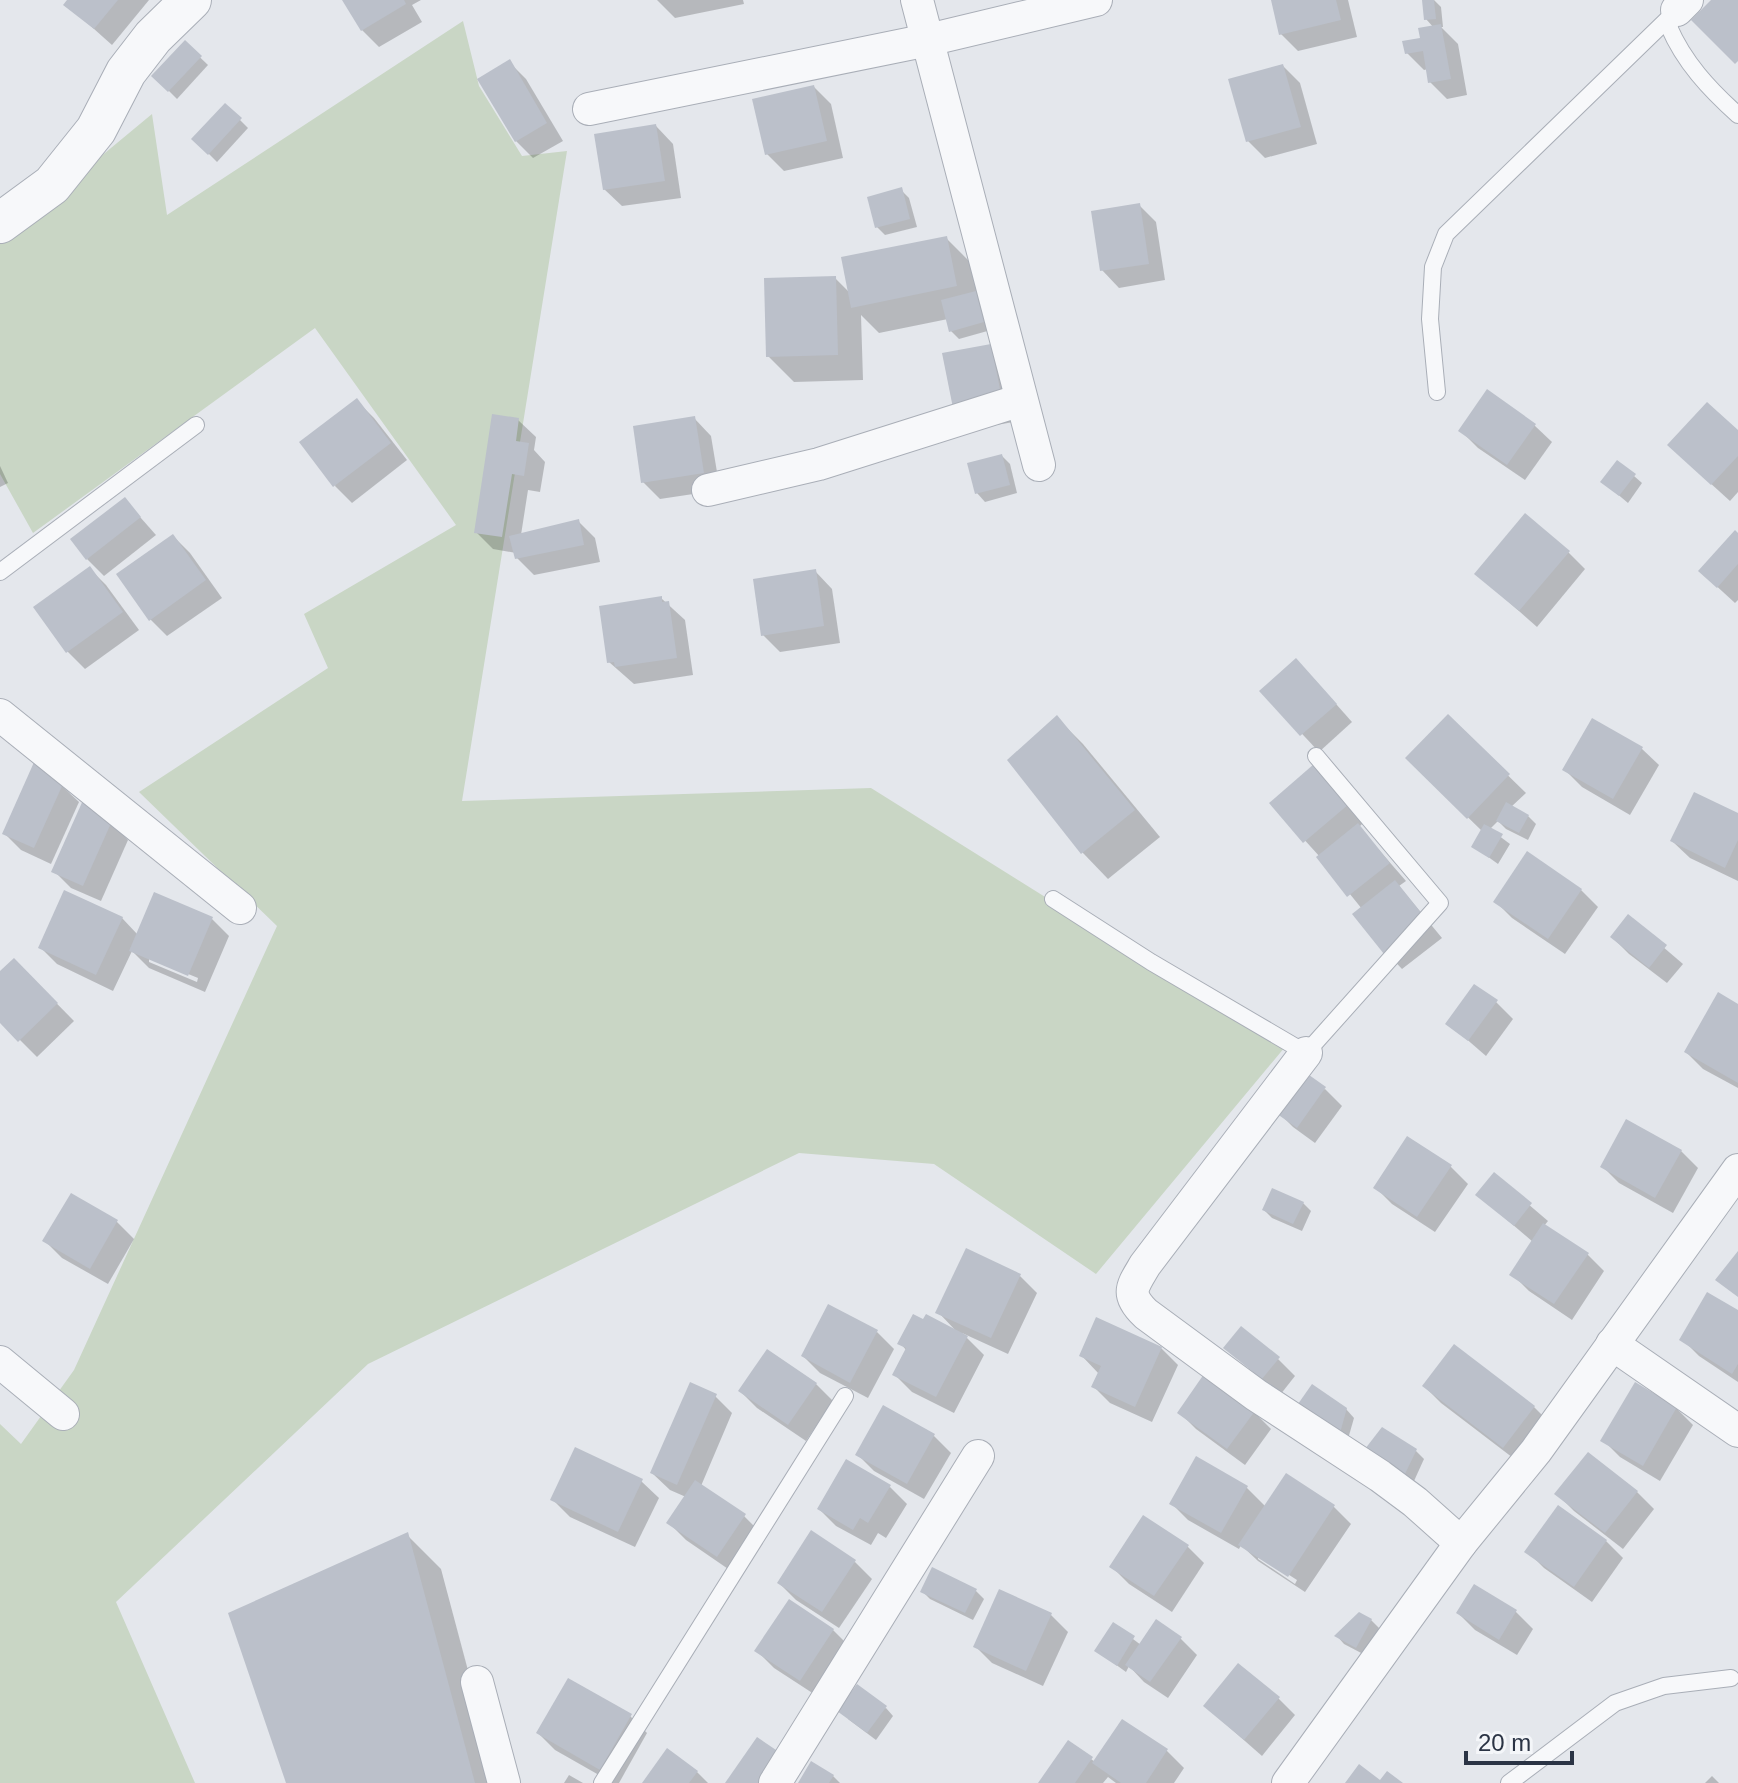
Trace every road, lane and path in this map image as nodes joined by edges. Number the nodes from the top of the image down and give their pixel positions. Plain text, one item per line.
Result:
1 (191, 0) edge
2 (917, 0) edge
3 (1096, 0) edge
4 (1682, 5) edge
5 (928, 40) junction
6 (589, 109) dead end
7 (1738, 115) edge
8 (0, 223) edge
9 (1437, 392) dead end
10 (1021, 400) junction
11 (196, 425) dead end
12 (1039, 465) dead end
13 (708, 490) dead end
14 (0, 572) edge
15 (0, 715) edge
16 (1316, 756) dead end
17 (1053, 899) dead end
18 (240, 908) dead end
19 (1306, 1053) junction
20 (1738, 1170) edge
21 (1612, 1344) junction
22 (0, 1362) edge
23 (845, 1396) dead end
24 (63, 1414) dead end
25 (1738, 1431) edge
26 (978, 1456) dead end
27 (1461, 1543) junction
28 (1731, 1678) dead end
29 (477, 1682) dead end
30 (504, 1783) edge
31 (602, 1783) edge
32 (775, 1783) edge
33 (1288, 1783) edge
34 (1509, 1783) edge

1 - 8 street
2 - 5 street
3 - 5 street
4 - 7 lane
4 - 9 lane
5 - 6 street
5 - 10 street
10 - 12 street
10 - 13 street
11 - 14 lane
15 - 18 street
16 - 19 lane
17 - 19 lane
19 - 27 street
20 - 21 street
21 - 25 street
21 - 27 street
22 - 24 street
23 - 31 lane
26 - 32 street
27 - 33 street
28 - 34 lane
29 - 30 street

